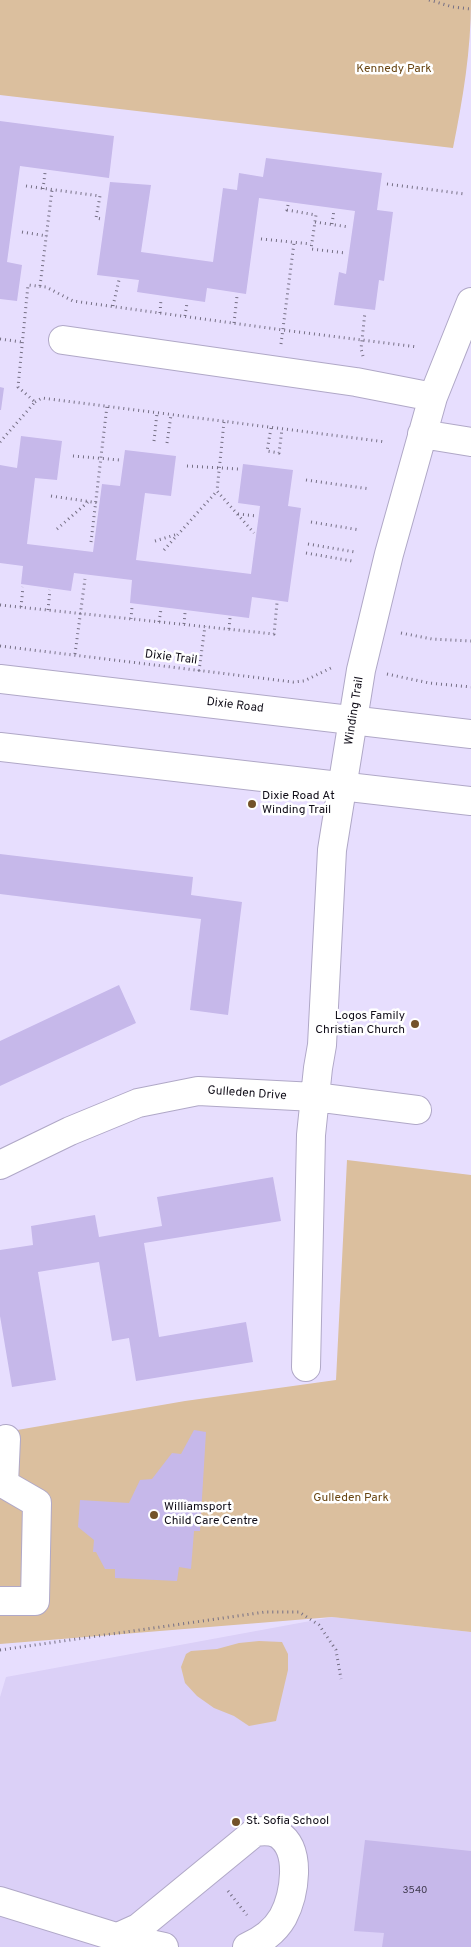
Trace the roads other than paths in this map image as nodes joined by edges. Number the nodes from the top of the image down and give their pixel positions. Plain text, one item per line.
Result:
1 (471, 302) edge
2 (63, 340) dead end
3 (433, 397) junction
4 (422, 434) junction
5 (471, 442) edge
6 (0, 679) edge
7 (352, 720) junction
8 (471, 734) edge
9 (0, 746) edge
10 (344, 785) junction
11 (471, 801) edge
12 (315, 1097) junction
13 (417, 1110) dead end
14 (0, 1165) edge
15 (306, 1367) dead end
16 (6, 1439) dead end
17 (2, 1484) edge
18 (0, 1601) edge
19 (0, 1901) edge
20 (118, 1937) junction
21 (256, 1942) edge
22 (164, 1947) edge

1 - 3 street, Winding Trail
2 - 3 street
3 - 4 street, Winding Trail
4 - 5 street
4 - 7 street, Winding Trail
6 - 7 street, Dixie Road
7 - 8 street, Dixie Road
7 - 10 street, Winding Trail
9 - 10 street
10 - 11 street
10 - 12 street, Winding Trail
12 - 13 street, Gulleden Drive
12 - 14 street, Gulleden Drive
12 - 15 street, Winding Trail
16 - 17 street
17 - 18 street
19 - 20 street
20 - 21 street
20 - 22 street

